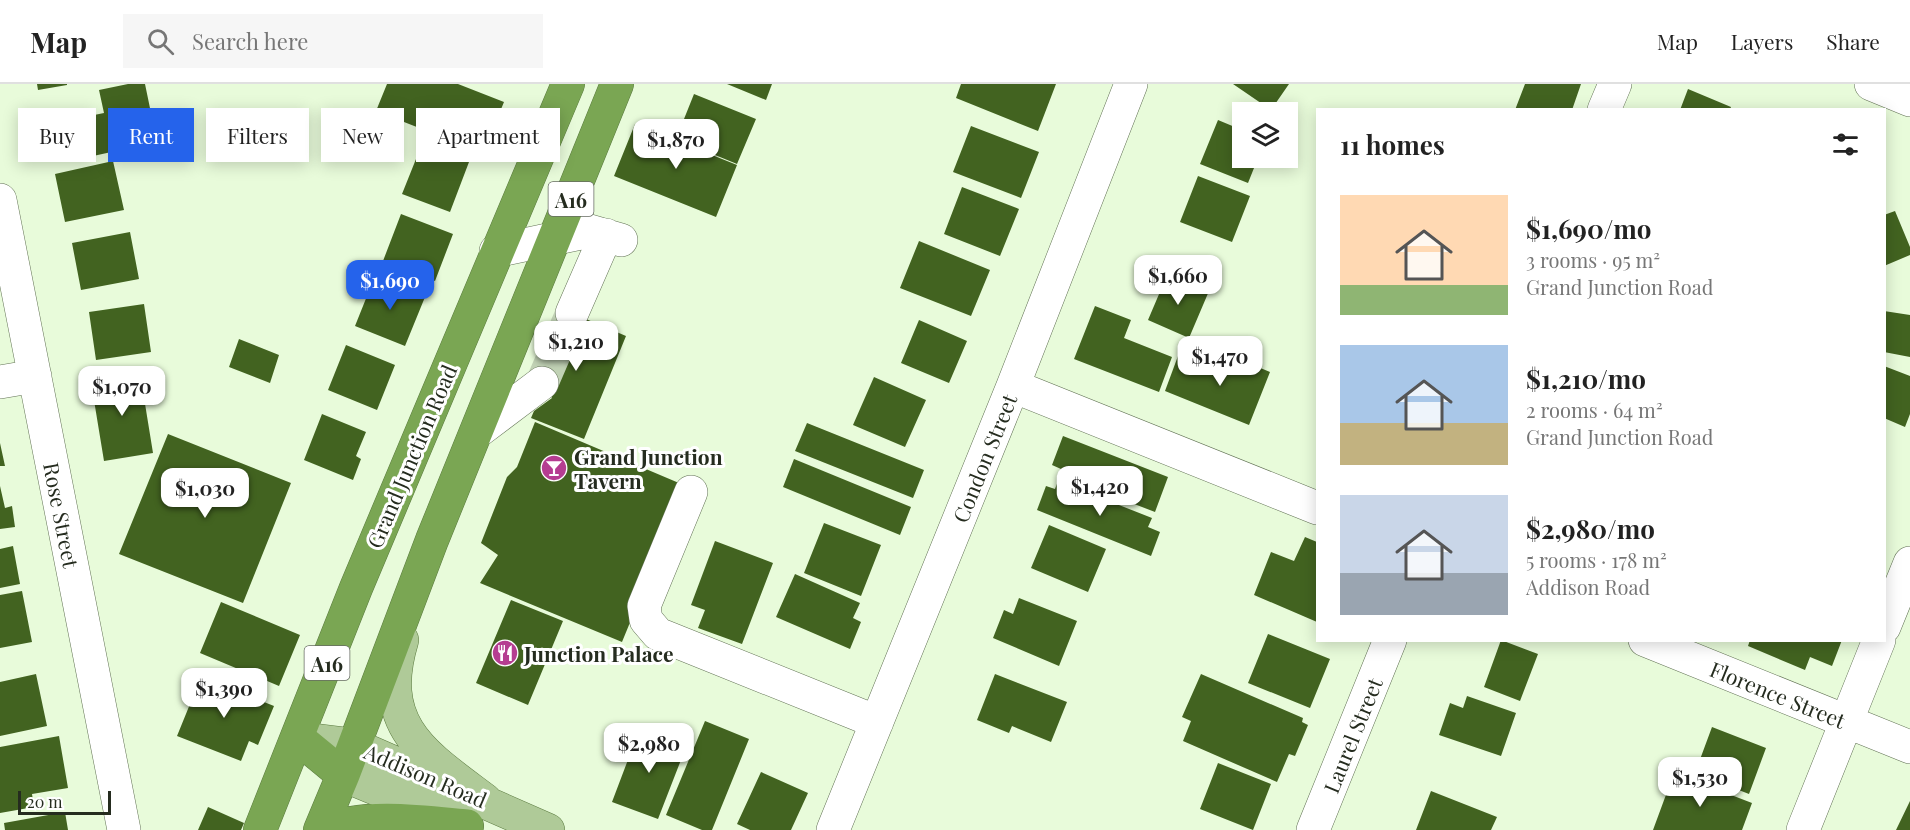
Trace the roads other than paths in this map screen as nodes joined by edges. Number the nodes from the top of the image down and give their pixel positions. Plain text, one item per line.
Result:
1 (568, 84) edge
2 (617, 84) edge
3 (1131, 84) edge
4 (1615, 84) edge
5 (1871, 84) edge
6 (1910, 100) edge
7 (1605, 108) edge
8 (0, 200) edge
9 (556, 237) junction
10 (496, 251) junction
11 (572, 313) tunnel mouth
12 (35, 376) junction
13 (0, 382) edge
14 (542, 383) tunnel mouth
15 (1013, 386) junction
16 (477, 432) junction
17 (691, 492) dead end
18 (1316, 508) edge
19 (432, 540) junction
20 (1910, 563) edge
21 (1886, 622) edge
22 (1389, 642) edge
23 (1650, 642) edge
24 (1878, 642) edge
25 (1846, 721) junction
26 (877, 722) junction
27 (298, 738) junction
28 (354, 745) junction
29 (1910, 747) edge
30 (343, 775) junction
31 (476, 819) edge
32 (124, 830) edge
33 (261, 830) edge
34 (320, 830) edge
35 (330, 830) edge
36 (548, 830) edge
37 (833, 830) edge
38 (1313, 830) edge
39 (1803, 830) edge

1 - 10 highway, Grand Junction Road / A16
2 - 9 highway, A16
3 - 15 street, Condon Street
4 - 7 street
5 - 6 street
8 - 12 street, Rose Street
9 - 10 street
9 - 11 street
9 - 16 highway, A16
10 - 27 highway, Grand Junction Road / A16
12 - 13 street
12 - 32 street, Rose Street
14 - 16 street
15 - 18 street
15 - 26 street, Condon Street
16 - 19 highway, A16
17 - 26 street
19 - 28 highway, A16
19 - 31 main road
20 - 21 street
22 - 38 street, Laurel Street
23 - 25 street, Florence Street
24 - 25 street
25 - 29 street, Florence Street
25 - 39 street
26 - 37 street, Condon Street
27 - 28 main road, Addison Road
27 - 30 highway
27 - 33 highway, Grand Junction Road / A16
28 - 30 highway, A16
28 - 31 main road, Addison Road
30 - 31 main road, Addison Road
30 - 34 highway, A16
31 - 35 highway
31 - 36 main road, Addison Road

